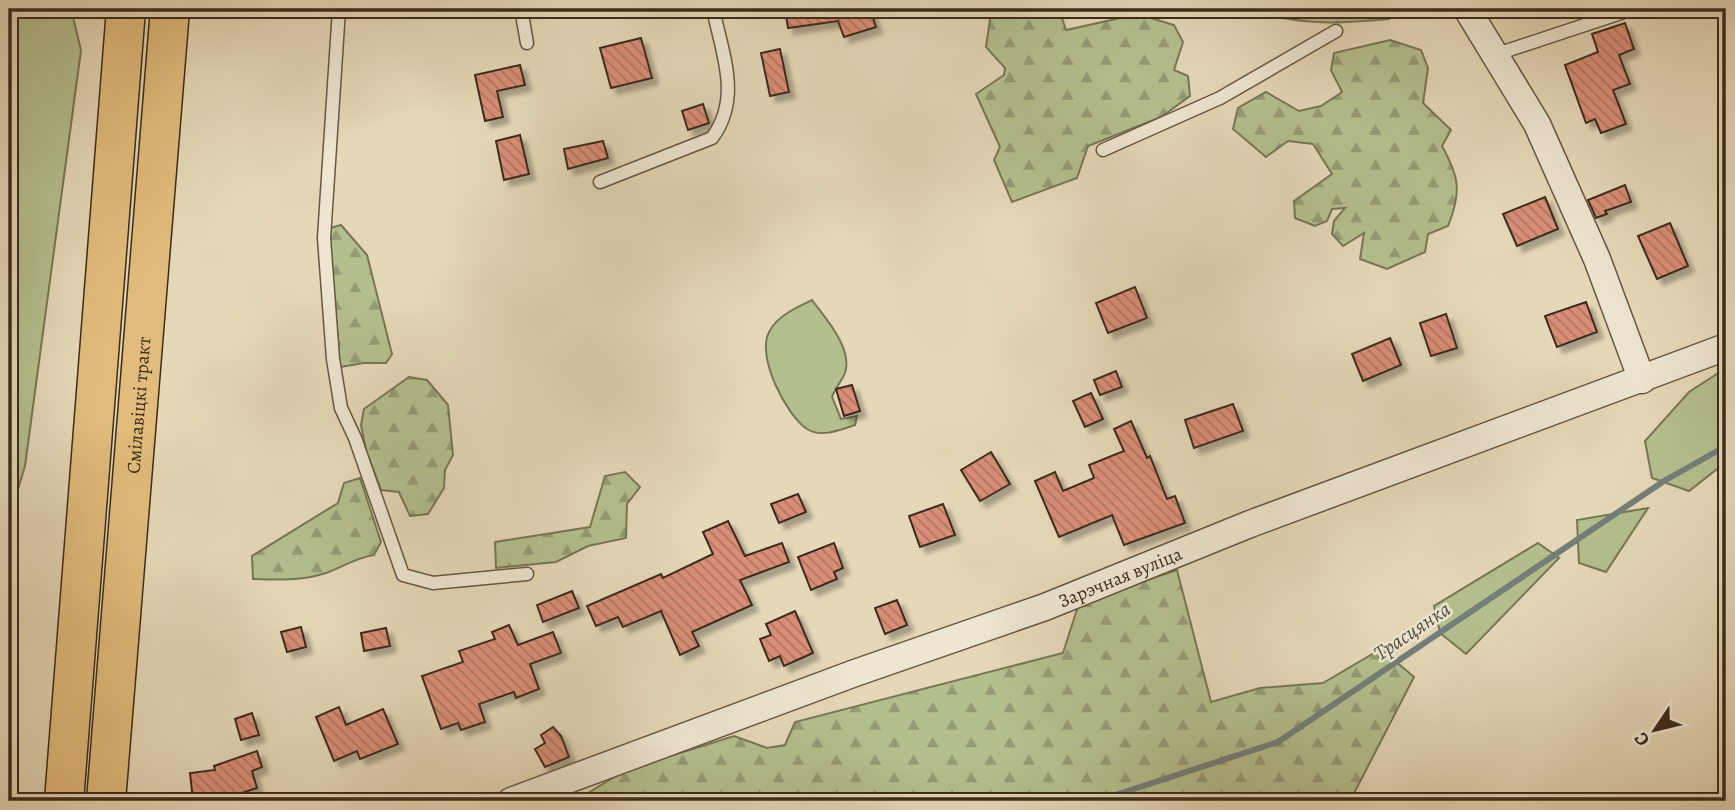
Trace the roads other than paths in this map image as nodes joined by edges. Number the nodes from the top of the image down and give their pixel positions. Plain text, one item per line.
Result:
1 (126, 9) edge
2 (170, 9) edge
3 (338, 9) edge
4 (521, 9) edge
5 (713, 9) edge
6 (1466, 9) edge
7 (1633, 9) edge
8 (1336, 31) dead end
9 (527, 43) dead end
10 (1494, 55) junction
11 (1103, 150) dead end
12 (600, 182) dead end
13 (1726, 347) edge
14 (1642, 380) junction
15 (527, 574) dead end
16 (549, 795) edge
17 (64, 801) edge
18 (106, 801) edge
19 (511, 801) edge

1 - 17 highway
2 - 18 highway, Смілавіцкі тракт
3 - 15 lane
4 - 9 lane
5 - 12 lane
6 - 10 street
7 - 10 lane
8 - 11 lane
10 - 14 street
13 - 14 street, Зарэчная вуліца
14 - 16 street, Зарэчная вуліца
16 - 19 street, Зарэчная вуліца

